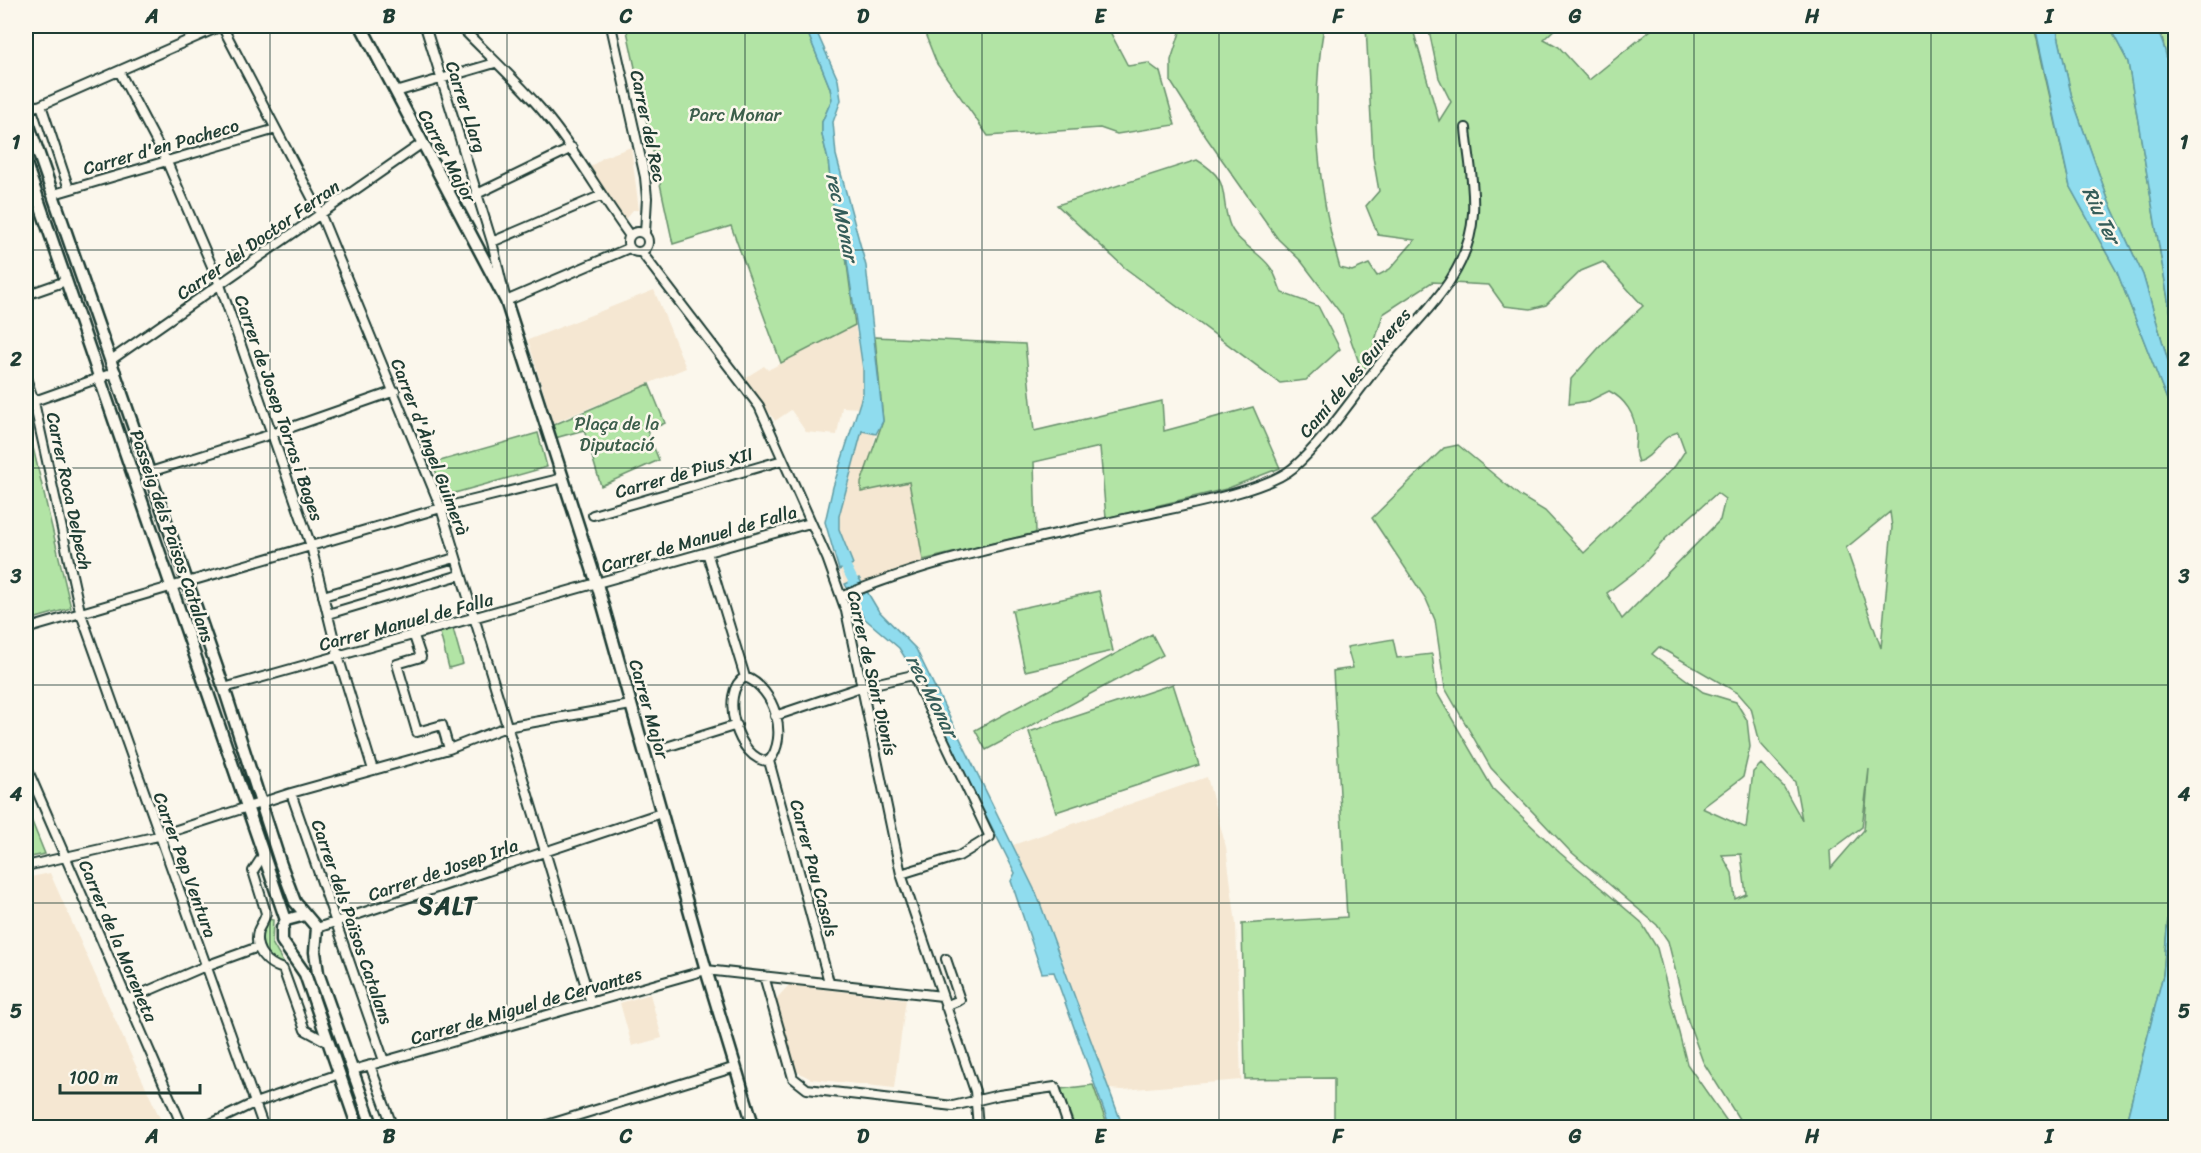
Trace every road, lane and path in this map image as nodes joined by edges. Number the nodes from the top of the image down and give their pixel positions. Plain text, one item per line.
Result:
1 (222, 26) edge
2 (361, 26) edge
3 (425, 26) edge
4 (459, 26) edge
5 (611, 26) edge
6 (495, 63) junction
7 (119, 71) junction
8 (442, 78) junction
9 (396, 92) junction
10 (41, 105) junction
11 (26, 109) edge
12 (26, 117) edge
13 (1466, 128) dead end
14 (276, 129) junction
15 (421, 144) junction
16 (572, 148) junction
17 (167, 162) junction
18 (26, 164) edge
19 (29, 187) edge
20 (69, 189) junction
21 (54, 194) junction
22 (478, 196) junction
23 (600, 196) junction
24 (320, 213) junction
25 (645, 233) junction
26 (630, 236) junction
27 (492, 242) junction
28 (629, 248) junction
29 (642, 253) junction
30 (66, 281) junction
31 (220, 285) junction
32 (26, 295) edge
33 (506, 301) junction
34 (111, 360) junction
35 (116, 372) junction
36 (26, 378) edge
37 (99, 378) junction
38 (395, 392) junction
39 (30, 403) edge
40 (272, 434) junction
41 (783, 460) junction
42 (150, 472) junction
43 (563, 478) junction
44 (441, 508) junction
45 (593, 515) dead end
46 (810, 523) junction
47 (311, 546) junction
48 (707, 552) junction
49 (455, 558) junction
50 (460, 575) junction
51 (188, 582) junction
52 (597, 584) junction
53 (173, 587) junction
54 (844, 595) junction
55 (323, 596) junction
56 (80, 611) junction
57 (328, 614) junction
58 (473, 620) junction
59 (26, 629) edge
60 (414, 636) junction
61 (338, 656) junction
62 (745, 677) junction
63 (861, 687) junction
64 (224, 688) junction
65 (631, 705) junction
66 (775, 716) junction
67 (736, 725) junction
68 (506, 727) junction
69 (663, 748) dead end
70 (449, 749) junction
71 (769, 761) junction
72 (26, 766) edge
73 (373, 770) junction
74 (291, 793) junction
75 (261, 802) junction
76 (248, 806) junction
77 (661, 813) junction
78 (158, 836) junction
79 (544, 851) junction
80 (264, 854) junction
81 (65, 858) junction
82 (26, 866) edge
83 (901, 874) junction
84 (305, 915) junction
85 (286, 920) junction
86 (335, 922) junction
87 (317, 928) junction
88 (258, 947) junction
89 (303, 948) junction
90 (946, 959) dead end
91 (204, 966) junction
92 (706, 970) junction
93 (764, 976) junction
94 (829, 982) junction
95 (127, 1000) junction
96 (944, 1001) junction
97 (591, 1003) junction
98 (329, 1043) junction
99 (384, 1061) junction
100 (370, 1065) junction
101 (736, 1066) junction
102 (353, 1070) junction
103 (339, 1074) junction
104 (976, 1101) junction
105 (255, 1103) junction
106 (551, 1126) edge
107 (183, 1128) edge
108 (202, 1128) edge
109 (264, 1128) edge
110 (358, 1128) edge
111 (374, 1128) edge
112 (393, 1128) edge
113 (537, 1128) edge
114 (754, 1128) edge
115 (978, 1128) edge
116 (1070, 1128) edge

1 - 7 street
1 - 14 street, Carrer d'Àngel Guimerà
2 - 9 main road, Carrer Major
3 - 8 street, Carrer Llarg
4 - 6 street
5 - 25 street, Carrer del Rec
6 - 8 street
6 - 16 street
7 - 10 street
7 - 17 street, Carrer de Josep Torras i Bages
8 - 9 street
8 - 22 street, Carrer Llarg
9 - 15 main road, Carrer Major
10 - 11 street
10 - 20 street
12 - 21 main road
13 - 54 street, Camí de les Guixeres
14 - 17 street, Carrer d'en Pacheco
14 - 24 street, Carrer d'Àngel Guimerà
15 - 24 street, Carrer del Doctor Ferran
15 - 33 main road, Carrer Major
16 - 22 street
16 - 23 street
17 - 20 street, Carrer d'en Pacheco
17 - 31 street, Carrer de Josep Torras i Bages
18 - 19 main road, Passeig dels Països Catalans
19 - 30 main road, Passeig dels Països Catalans
20 - 21 street, Carrer d'en Pacheco
21 - 34 main road
22 - 27 street, Carrer Major
23 - 26 street
23 - 27 street
24 - 31 street, Carrer del Doctor Ferran
24 - 38 street, Carrer d'Àngel Guimerà
25 - 26 street
25 - 29 street
26 - 28 street
27 - 33 street, Carrer Major
28 - 29 street
28 - 33 street
29 - 41 street, Carrer de Sant Dionís
30 - 32 street
30 - 37 main road, Passeig dels Països Catalans
31 - 34 street, Carrer del Doctor Ferran
31 - 40 street, Carrer de Josep Torras i Bages
33 - 43 main road, Carrer Major
34 - 35 main road
35 - 37 street
35 - 42 main road
36 - 39 street, Carrer Roca Delpech
37 - 39 street
37 - 53 main road, Passeig dels Països Catalans
38 - 40 street
38 - 44 street, Carrer d'Àngel Guimerà
39 - 56 street, Carrer Roca Delpech
40 - 42 street
40 - 47 street, Carrer de Josep Torras i Bages
41 - 45 street, Carrer de Pius XII
41 - 46 street, Carrer de Sant Dionís
42 - 51 main road
43 - 44 street
43 - 52 main road, Carrer Major
44 - 47 street
44 - 49 street, Carrer d'Àngel Guimerà
46 - 48 street, Carrer de Manuel de Falla
46 - 54 street, Carrer de Sant Dionís
47 - 51 street
47 - 55 street, Carrer de Josep Torras i Bages
48 - 52 street, Carrer de Manuel de Falla
48 - 62 street
49 - 50 street, Carrer d'Àngel Guimerà
49 - 55 street
50 - 57 street
50 - 58 street, Carrer d'Àngel Guimerà
51 - 53 street
51 - 64 main road
52 - 58 street, Carrer Manuel de Falla
52 - 65 main road, Carrer Major
53 - 56 street
53 - 76 main road, Passeig dels Països Catalans
54 - 63 street, Carrer de Sant Dionís
55 - 57 street, Carrer de Josep Torras i Bages
56 - 59 street
56 - 78 street, Carrer Pep Ventura
57 - 61 street, Carrer de Josep Torras i Bages
58 - 60 street, Carrer Manuel de Falla
58 - 68 street, Carrer d'Àngel Guimerà
60 - 61 street, Carrer Manuel de Falla
60 - 70 street
61 - 64 street, Carrer Manuel de Falla
61 - 73 street, Carrer de Josep Torras i Bages
62 - 66 street
62 - 67 street
63 - 66 street
63 - 83 street, Carrer de Sant Dionís
63 - 83 street
64 - 75 main road
65 - 68 street
65 - 77 main road, Carrer Major
66 - 71 street
67 - 69 street
67 - 71 street
68 - 70 street
68 - 79 street, Carrer d'Àngel Guimerà
70 - 73 street
71 - 94 street, Carrer Pau Casals
72 - 81 street, Carrer de la Moreneta
73 - 74 street
74 - 75 street
74 - 86 street, Carrer dels Països Catalans
75 - 76 street
75 - 84 main road
76 - 78 street
76 - 80 main road, Passeig dels Països Catalans
77 - 79 street, Carrer de Josep Irla
77 - 92 main road, Carrer Major
78 - 81 street
78 - 91 street, Carrer Pep Ventura
79 - 86 street, Carrer de Josep Irla
79 - 97 street, Carrer d'Àngel Guimerà
80 - 85 main road, Passeig dels Països Catalans
80 - 88 street
81 - 82 street
81 - 95 street, Carrer de la Moreneta
83 - 96 street, Carrer de Sant Dionís
84 - 85 main road
84 - 87 main road
85 - 89 main road, Passeig dels Països Catalans
86 - 87 street, Carrer de Josep Irla
86 - 99 street, Carrer dels Països Catalans
87 - 89 main road
88 - 91 street
88 - 98 street
89 - 98 main road, Passeig dels Països Catalans
89 - 102 main road
90 - 96 street
91 - 95 street
91 - 105 street, Carrer Pep Ventura
92 - 93 street
92 - 97 street, Carrer de Miguel de Cervantes
92 - 101 main road, Carrer Major
93 - 94 street
93 - 104 street
94 - 96 street
95 - 107 street, Carrer de la Moreneta
96 - 104 street, Carrer de Sant Dionís
97 - 99 street, Carrer de Miguel de Cervantes
98 - 103 main road, Passeig dels Països Catalans
99 - 100 street, Carrer de Miguel de Cervantes
100 - 102 street, Carrer de Miguel de Cervantes
100 - 112 street
101 - 106 street
101 - 114 main road, Carrer Major
102 - 111 main road
103 - 105 street
103 - 110 main road, Passeig dels Països Catalans
104 - 115 street, Carrer de Sant Dionís
104 - 116 street
105 - 108 street
105 - 109 street, Carrer Pep Ventura
106 - 113 street

